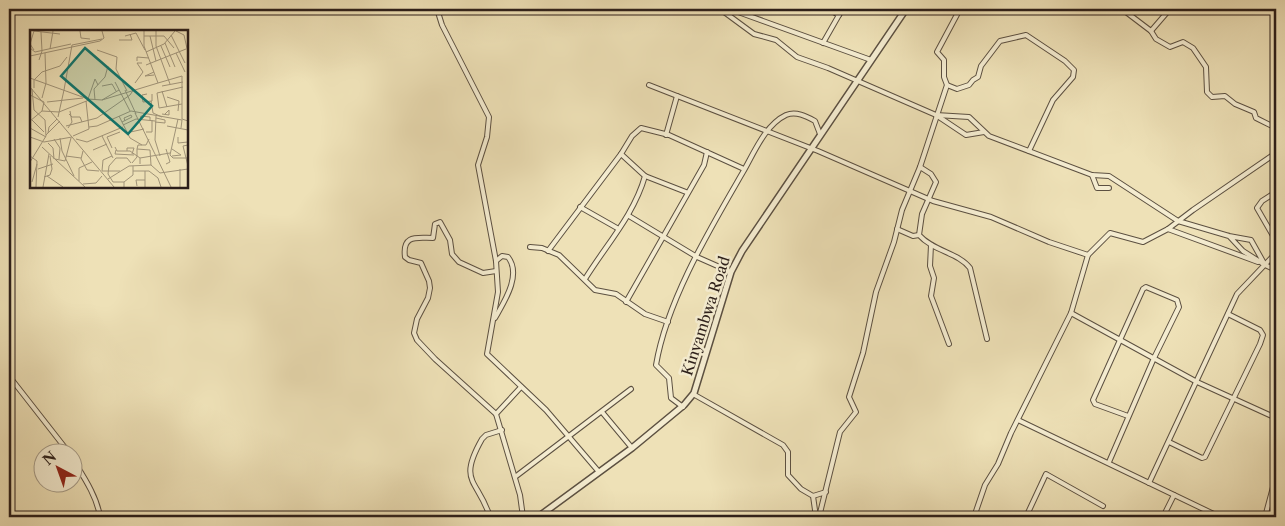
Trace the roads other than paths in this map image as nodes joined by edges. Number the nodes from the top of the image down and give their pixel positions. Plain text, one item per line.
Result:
1 (437, 9) edge
2 (720, 9) edge
3 (730, 9) edge
4 (828, 9) edge
5 (843, 9) edge
6 (906, 9) edge
7 (960, 9) edge
8 (1122, 9) edge
9 (1170, 9) edge
10 (839, 15) junction
11 (1150, 31) junction
12 (823, 43) junction
13 (871, 60) junction
14 (857, 80) junction
15 (649, 85) dead end
16 (947, 85) junction
17 (677, 96) junction
18 (936, 115) junction
19 (1276, 128) edge
20 (768, 132) junction
21 (984, 132) junction
22 (666, 134) junction
23 (820, 134) junction
24 (810, 149) junction
25 (1029, 151) junction
26 (707, 152) junction
27 (1276, 153) edge
28 (621, 154) junction
29 (920, 167) junction
30 (744, 169) junction
31 (1092, 174) junction
32 (645, 176) junction
33 (1109, 188) dead end
34 (909, 191) junction
35 (686, 192) junction
36 (1276, 192) edge
37 (929, 199) junction
38 (580, 207) junction
39 (629, 216) junction
40 (1178, 221) junction
41 (617, 228) dead end
42 (898, 229) junction
43 (1168, 229) junction
44 (919, 236) junction
45 (1230, 236) junction
46 (661, 237) junction
47 (1276, 241) edge
48 (931, 245) junction
49 (530, 247) dead end
50 (548, 251) junction
51 (1276, 253) edge
52 (1088, 255) junction
53 (697, 257) junction
54 (496, 261) junction
55 (1265, 265) junction
56 (1276, 270) edge
57 (496, 271) junction
58 (731, 272) junction
59 (585, 279) junction
60 (626, 302) junction
61 (1071, 313) junction
62 (1228, 314) junction
63 (494, 320) junction
64 (668, 322) junction
65 (987, 339) dead end
66 (1118, 339) junction
67 (949, 344) dead end
68 (1154, 358) junction
69 (9, 376) edge
70 (1197, 382) junction
71 (521, 387) junction
72 (631, 389) dead end
73 (693, 394) junction
74 (1234, 398) junction
75 (682, 407) junction
76 (602, 412) junction
77 (496, 414) junction
78 (1128, 416) junction
79 (1274, 417) dead end
80 (1018, 420) junction
81 (502, 430) junction
82 (570, 436) junction
83 (1169, 442) junction
84 (62, 444) edge
85 (632, 448) junction
86 (1109, 462) junction
87 (599, 472) junction
88 (82, 474) edge
89 (1276, 476) edge
90 (515, 477) junction
91 (1149, 483) junction
92 (826, 492) junction
93 (813, 496) junction
94 (1174, 496) junction
95 (1103, 506) dead end
96 (100, 517) edge
97 (490, 517) edge
98 (523, 517) edge
99 (539, 517) edge
100 (818, 517) edge
101 (974, 517) edge
102 (1026, 517) edge
103 (1163, 517) edge
104 (1220, 517) edge
105 (1265, 517) edge

1 - 54 street
2 - 14 street
3 - 12 street
4 - 10 street
5 - 10 street
6 - 13 street, Kinyambwa Road
7 - 16 street
8 - 11 street
9 - 11 street
10 - 12 street
11 - 19 street
12 - 13 street
13 - 14 street, Kinyambwa Road
14 - 18 street
14 - 23 street, Kinyambwa Road
15 - 17 street
16 - 18 street
16 - 25 street
17 - 20 street
17 - 22 street
18 - 21 street
18 - 21 street
18 - 29 street
20 - 23 street
20 - 24 street
20 - 30 street
21 - 25 street
22 - 26 street
22 - 28 street
23 - 24 street, Kinyambwa Road
24 - 34 street
24 - 58 street, Kinyambwa Road
25 - 31 street
26 - 30 street
26 - 35 street
27 - 40 street
28 - 32 street
28 - 38 street
29 - 34 street
29 - 37 street
30 - 53 street
31 - 33 street
31 - 40 street
32 - 35 street
32 - 39 street
34 - 37 street
34 - 42 street
35 - 46 street
36 - 47 street
37 - 44 street
37 - 52 street
38 - 41 street
38 - 50 street
39 - 46 street
39 - 59 street
40 - 43 street
40 - 45 street
42 - 44 street
42 - 92 street
43 - 52 street
43 - 55 street
44 - 48 street
45 - 55 street
45 - 55 street
46 - 53 street
46 - 60 street
48 - 65 street
48 - 67 street
49 - 50 street
50 - 59 street
51 - 55 street
52 - 61 street
53 - 58 street
53 - 64 street
54 - 57 street
54 - 63 street
55 - 56 street
55 - 62 street
57 - 63 street
57 - 77 street
58 - 73 street, Kinyambwa Road
59 - 60 street
60 - 64 street
61 - 66 street
61 - 80 street
62 - 70 street
62 - 74 street
63 - 71 street
64 - 75 street
66 - 68 street
66 - 68 street
66 - 78 street
68 - 70 street
68 - 78 street
69 - 84 street
70 - 74 street
70 - 83 street
71 - 77 street
71 - 82 street
72 - 76 street
73 - 75 street, Kinyambwa Road
73 - 93 street
74 - 79 street
74 - 83 street
75 - 85 street, Kinyambwa Road
76 - 82 street
76 - 85 street
77 - 81 street
78 - 86 street
80 - 86 street
80 - 101 street
81 - 90 street
81 - 97 street
82 - 87 street
82 - 90 street
83 - 91 street
85 - 87 street, Kinyambwa Road
86 - 91 street
87 - 99 street, Kinyambwa Road
88 - 96 street
89 - 105 street
90 - 98 street
91 - 94 street
92 - 93 street
92 - 100 street
93 - 100 street
94 - 103 street
94 - 104 street
95 - 102 street

